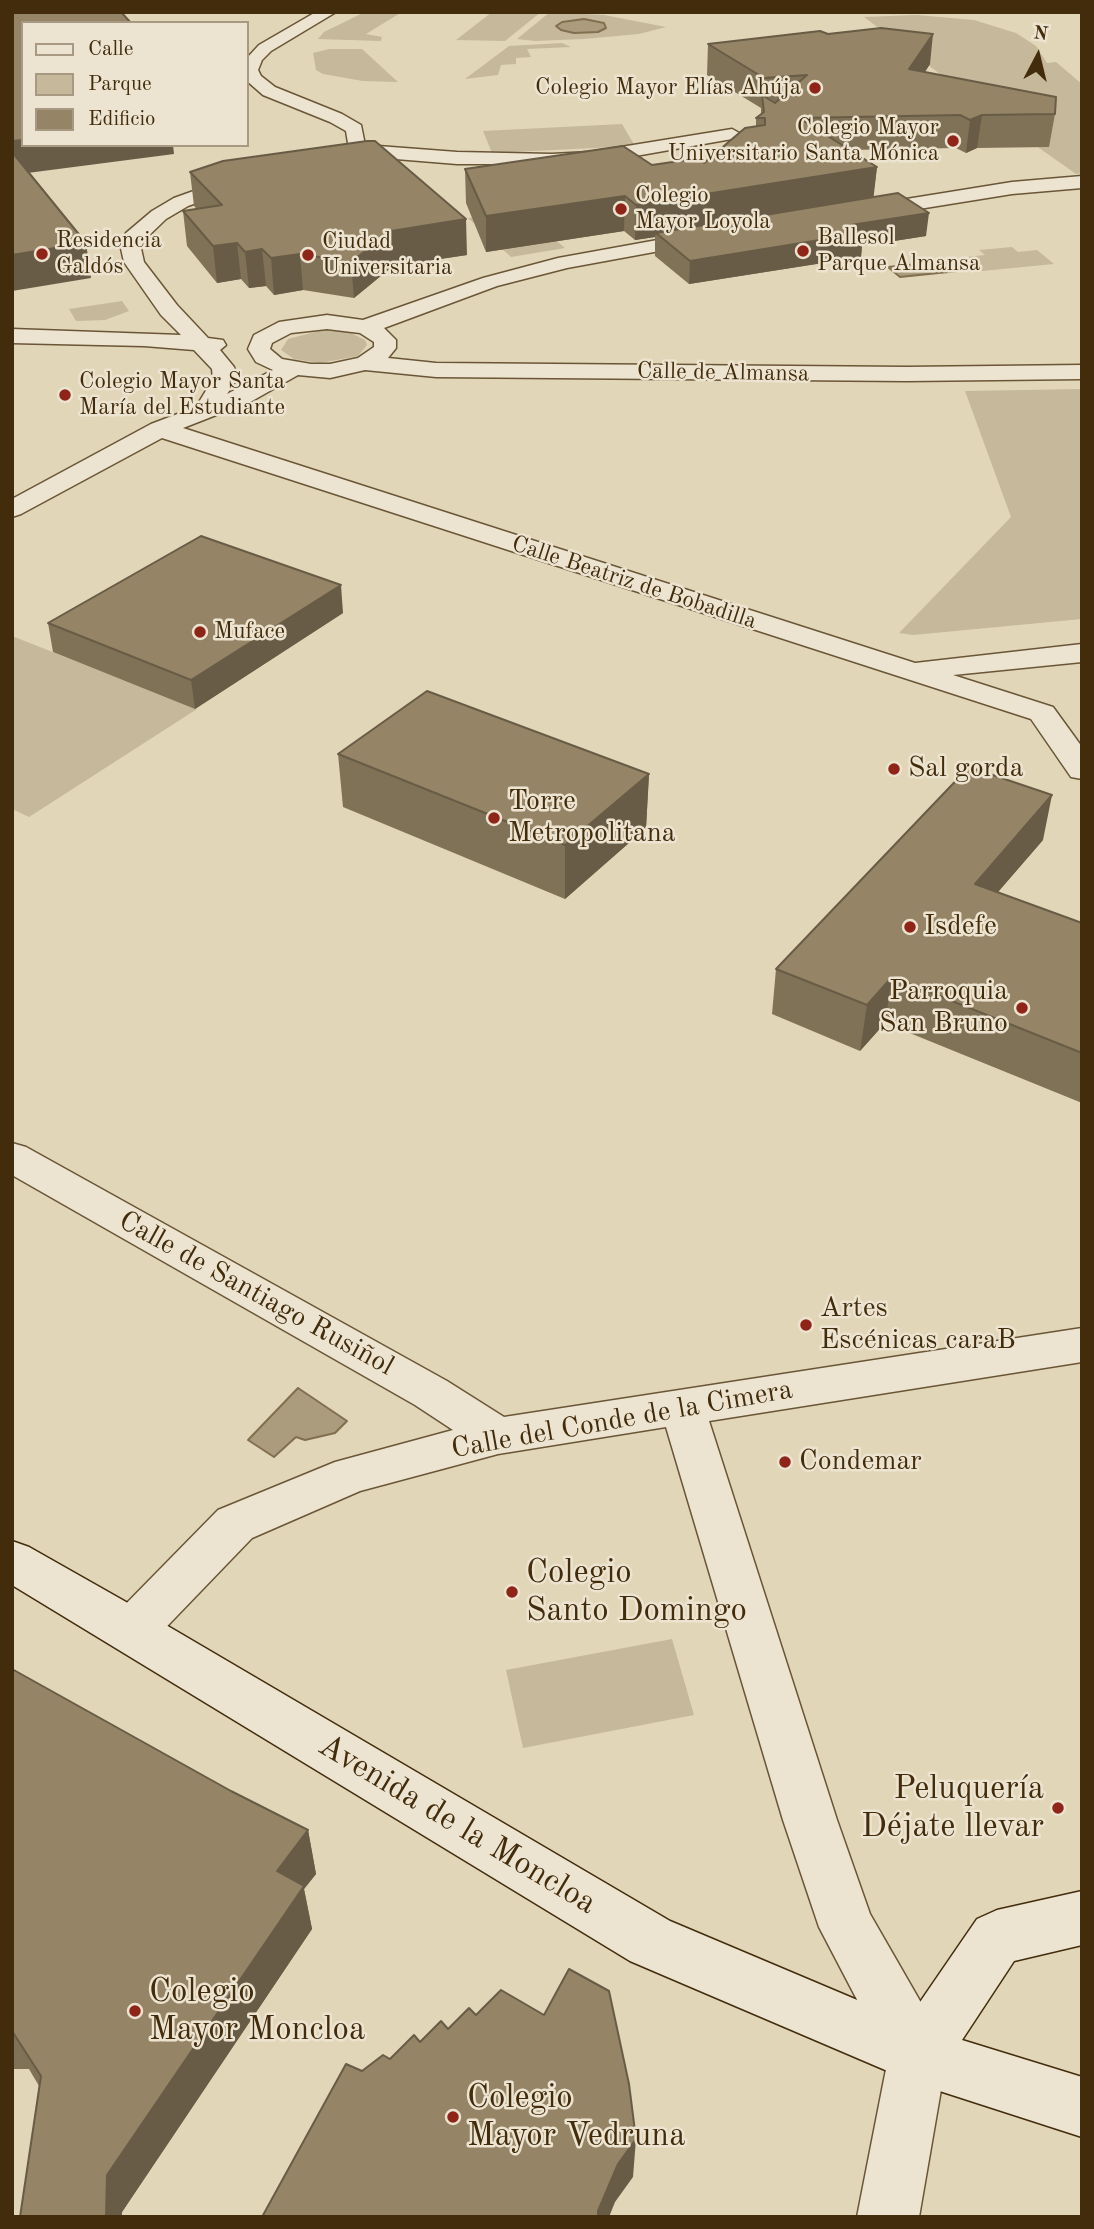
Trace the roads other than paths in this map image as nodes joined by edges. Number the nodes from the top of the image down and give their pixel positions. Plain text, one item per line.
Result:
1 (328, 12) edge
2 (355, 130) junction
3 (733, 134) edge
4 (353, 151) junction
5 (457, 158) junction
6 (421, 159) junction
7 (315, 167) junction
8 (292, 171) edge
9 (257, 177) edge
10 (1082, 182) edge
11 (848, 214) edge
12 (725, 234) edge
13 (169, 310) junction
14 (365, 327) junction
15 (12, 336) edge
16 (144, 339) junction
17 (262, 341) junction
18 (205, 346) junction
19 (365, 363) junction
20 (292, 369) junction
21 (1082, 372) edge
22 (205, 411) junction
23 (160, 429) junction
24 (12, 509) edge
25 (1082, 653) edge
26 (906, 671) junction
27 (1082, 770) edge
28 (12, 1157) edge
29 (1082, 1346) edge
30 (683, 1408) junction
31 (498, 1436) junction
32 (12, 1561) edge
33 (132, 1630) junction
34 (1082, 1918) edge
35 (918, 2055) junction
36 (1082, 2108) edge
37 (888, 2217) edge

1 - 2 street
2 - 4 street
2 - 5 street
3 - 5 street
4 - 5 street
4 - 6 street
4 - 7 street
5 - 6 street
6 - 7 street
7 - 8 street
9 - 13 street
10 - 11 street
12 - 14 street
13 - 16 street
13 - 18 street
14 - 17 street
14 - 19 street
15 - 16 street
16 - 18 street
17 - 18 street
17 - 20 street
18 - 22 street
19 - 20 street, Calle de Almansa
19 - 21 street, Calle de Almansa
20 - 22 street
22 - 23 street
23 - 24 street
23 - 26 street, Calle Beatriz de Bobadilla
25 - 26 street
26 - 27 street, Calle Beatriz de Bobadilla
28 - 31 street, Calle de Santiago Rusiñol
29 - 30 street, Calle del Conde de la Cimera
30 - 31 street, Calle del Conde de la Cimera
30 - 35 street
31 - 33 street, Calle del Conde de la Cimera
32 - 33 street, Avenida de la Moncloa
33 - 35 street, Avenida de la Moncloa
34 - 35 street
35 - 36 street, Avenida de la Moncloa
35 - 37 street

